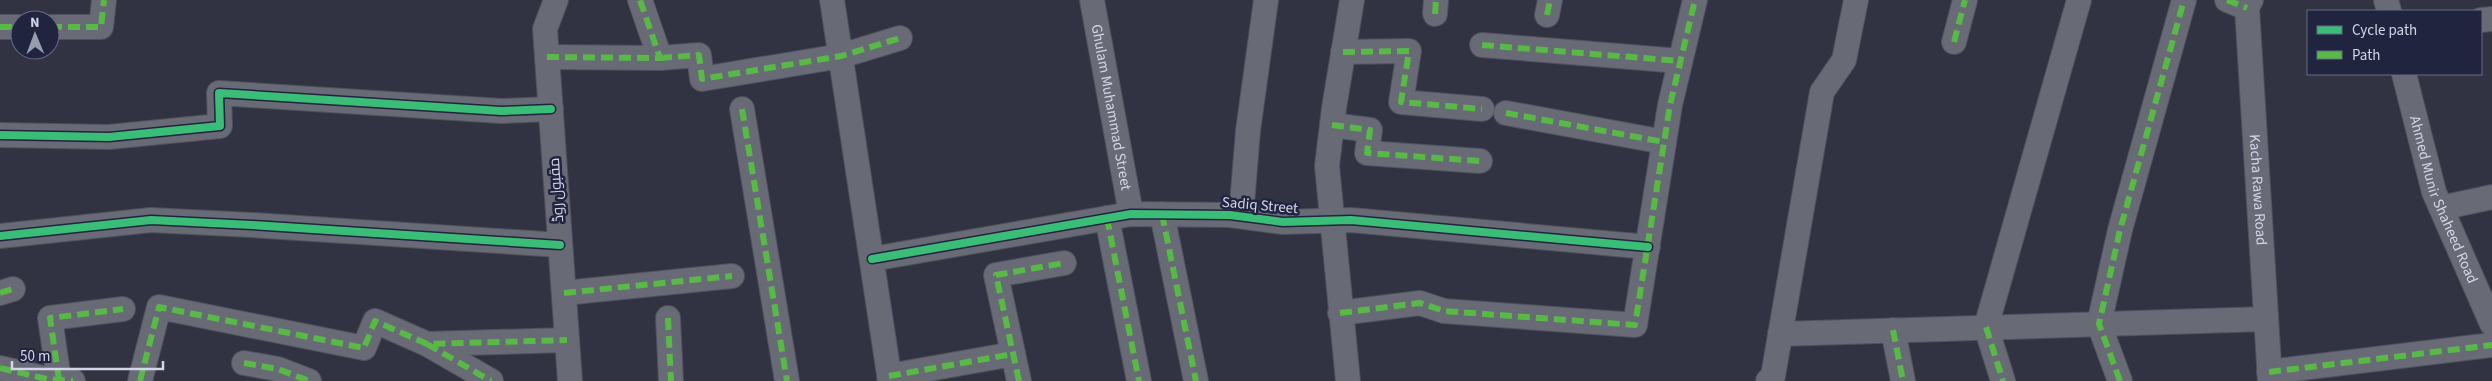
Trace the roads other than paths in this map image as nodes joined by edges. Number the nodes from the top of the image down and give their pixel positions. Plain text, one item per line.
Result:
1 (104, 0) edge
2 (556, 0) edge
3 (640, 0) edge
4 (832, 0) edge
5 (1092, 0) edge
6 (1266, 0) edge
7 (1352, 0) edge
8 (1695, 0) edge
9 (1856, 0) edge
10 (1965, 0) edge
11 (2080, 0) edge
12 (2184, 0) edge
13 (2242, 3) edge
14 (60, 27) edge
15 (900, 38) dead end
16 (1954, 42) dead end
17 (1482, 46) dead end
18 (1343, 52) junction
19 (841, 56) junction
20 (547, 57) junction
21 (660, 58) junction
22 (1680, 61) junction
23 (2404, 75) edge
24 (551, 108) junction
25 (742, 109) dead end
26 (1482, 109) dead end
27 (1506, 113) dead end
28 (1332, 125) junction
29 (0, 135) edge
30 (1664, 142) junction
31 (1480, 162) dead end
32 (2492, 197) edge
33 (2441, 208) junction
34 (1131, 214) junction
35 (1162, 214) junction
36 (1241, 216) junction
37 (1107, 218) junction
38 (1332, 222) junction
39 (0, 236) edge
40 (560, 245) junction
41 (1648, 247) junction
42 (872, 259) junction
43 (1064, 263) dead end
44 (732, 276) dead end
45 (564, 293) junction
46 (123, 309) dead end
47 (2489, 312) edge
48 (1340, 313) junction
49 (668, 318) dead end
50 (2266, 320) junction
51 (2099, 324) junction
52 (1986, 327) junction
53 (1893, 330) junction
54 (1780, 334) junction
55 (567, 340) junction
56 (427, 344) junction
57 (2492, 345) edge
58 (1013, 354) junction
59 (244, 364) dead end
60 (0, 368) edge
61 (2270, 377) edge
62 (890, 378) edge
63 (66, 380) edge
64 (140, 381) edge
65 (310, 381) edge
66 (491, 381) edge
67 (570, 381) edge
68 (671, 381) edge
69 (787, 381) edge
70 (1018, 381) edge
71 (1139, 381) edge
72 (1196, 381) edge
73 (1348, 381) edge
74 (1366, 381) edge
75 (1768, 381) edge
76 (1903, 381) edge
77 (2003, 381) edge
78 (2120, 381) edge

1 - 14 street
2 - 20 street, مقبول روڈ
3 - 21 street
4 - 19 street
5 - 34 street, Ghulam Muhammad Street
6 - 36 street
7 - 18 street
8 - 22 street
9 - 54 street
10 - 16 street
11 - 52 street
12 - 51 street
13 - 50 street, Kacha Rawa Road
15 - 19 street
17 - 22 street
18 - 26 street
18 - 28 street
19 - 21 street
19 - 42 street
20 - 21 street
20 - 24 street, مقبول روڈ
22 - 30 street
23 - 33 street, Ahmed Munir Shaheed Road
24 - 29 street
24 - 40 street, مقبول روڈ
25 - 69 street
27 - 30 street
28 - 31 street
28 - 38 street
30 - 41 street
32 - 33 street
33 - 47 street, Ahmed Munir Shaheed Road
34 - 35 street, Sadiq Street
34 - 37 street, Sadiq Street
35 - 36 street, Sadiq Street
35 - 72 street
36 - 38 street, Sadiq Street
37 - 42 street, Sadiq Street
37 - 71 street
38 - 41 street, Sadiq Street
38 - 48 street
39 - 40 street
40 - 45 street, مقبول روڈ
41 - 48 street
42 - 62 street
43 - 58 street
44 - 45 street
45 - 55 street, مقبول روڈ
46 - 63 street
48 - 73 street
49 - 68 street
50 - 51 street
50 - 61 street, Kacha Rawa Road
51 - 52 street
51 - 78 street
52 - 53 street
52 - 77 street
53 - 54 street
53 - 76 street
54 - 75 street
55 - 56 street
55 - 67 street, مقبول روڈ
56 - 64 street
56 - 66 street
57 - 61 street
58 - 62 street
58 - 70 street
59 - 65 street
60 - 63 street
73 - 74 street

